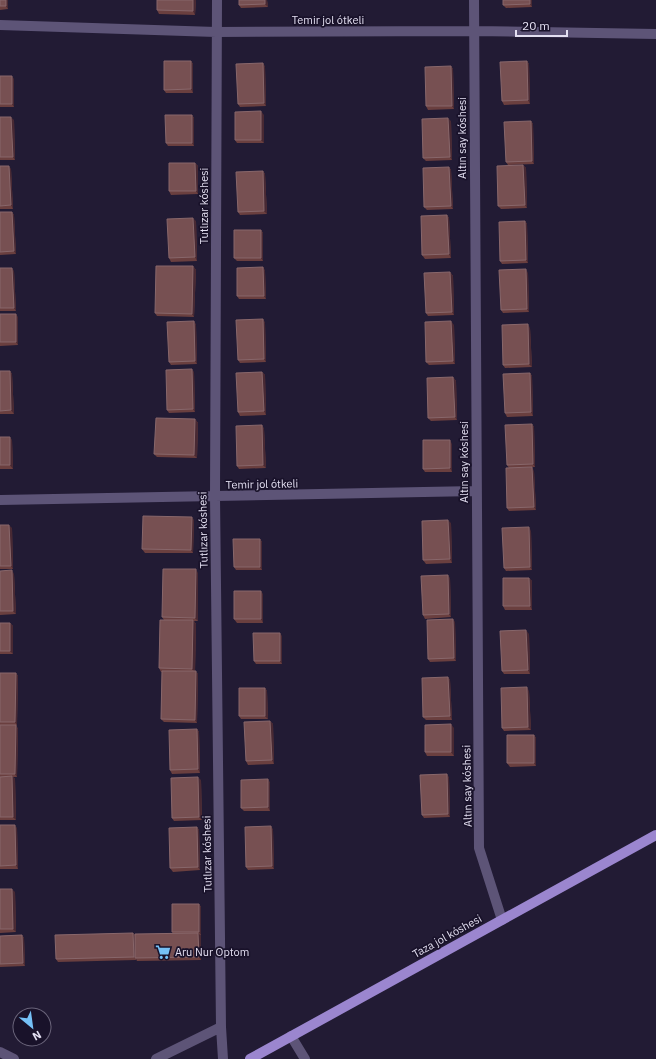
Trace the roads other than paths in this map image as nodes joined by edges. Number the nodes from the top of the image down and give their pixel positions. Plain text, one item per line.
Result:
1 (217, 0) edge
2 (474, 0) edge
3 (0, 25) edge
4 (474, 31) junction
5 (216, 32) junction
6 (656, 34) edge
7 (476, 491) junction
8 (215, 496) junction
9 (0, 500) edge
10 (656, 835) edge
11 (502, 920) junction
12 (221, 1027) junction
13 (291, 1036) junction
14 (0, 1052) edge
15 (14, 1059) edge
16 (156, 1059) edge
17 (223, 1059) edge
18 (250, 1059) edge
19 (304, 1059) edge

1 - 5 street, Tutlızar kóshesi
2 - 4 street, Altın say kóshesi
3 - 5 street, Temir jol ótkeli
4 - 5 street, Temir jol ótkeli
4 - 6 street, Temir jol ótkeli
4 - 7 street, Altın say kóshesi
5 - 8 street, Tutlızar kóshesi
7 - 8 street, Temir jol ótkeli
7 - 11 street, Altın say kóshesi
8 - 9 street, Temir jol ótkeli
8 - 12 street, Tutlızar kóshesi
10 - 11 main road, Taza jol kóshesi
11 - 13 main road, Taza jol kóshesi
12 - 16 street
12 - 17 street, Tutlızar kóshesi
13 - 18 main road, Taza jol kóshesi
13 - 19 street
14 - 15 street

